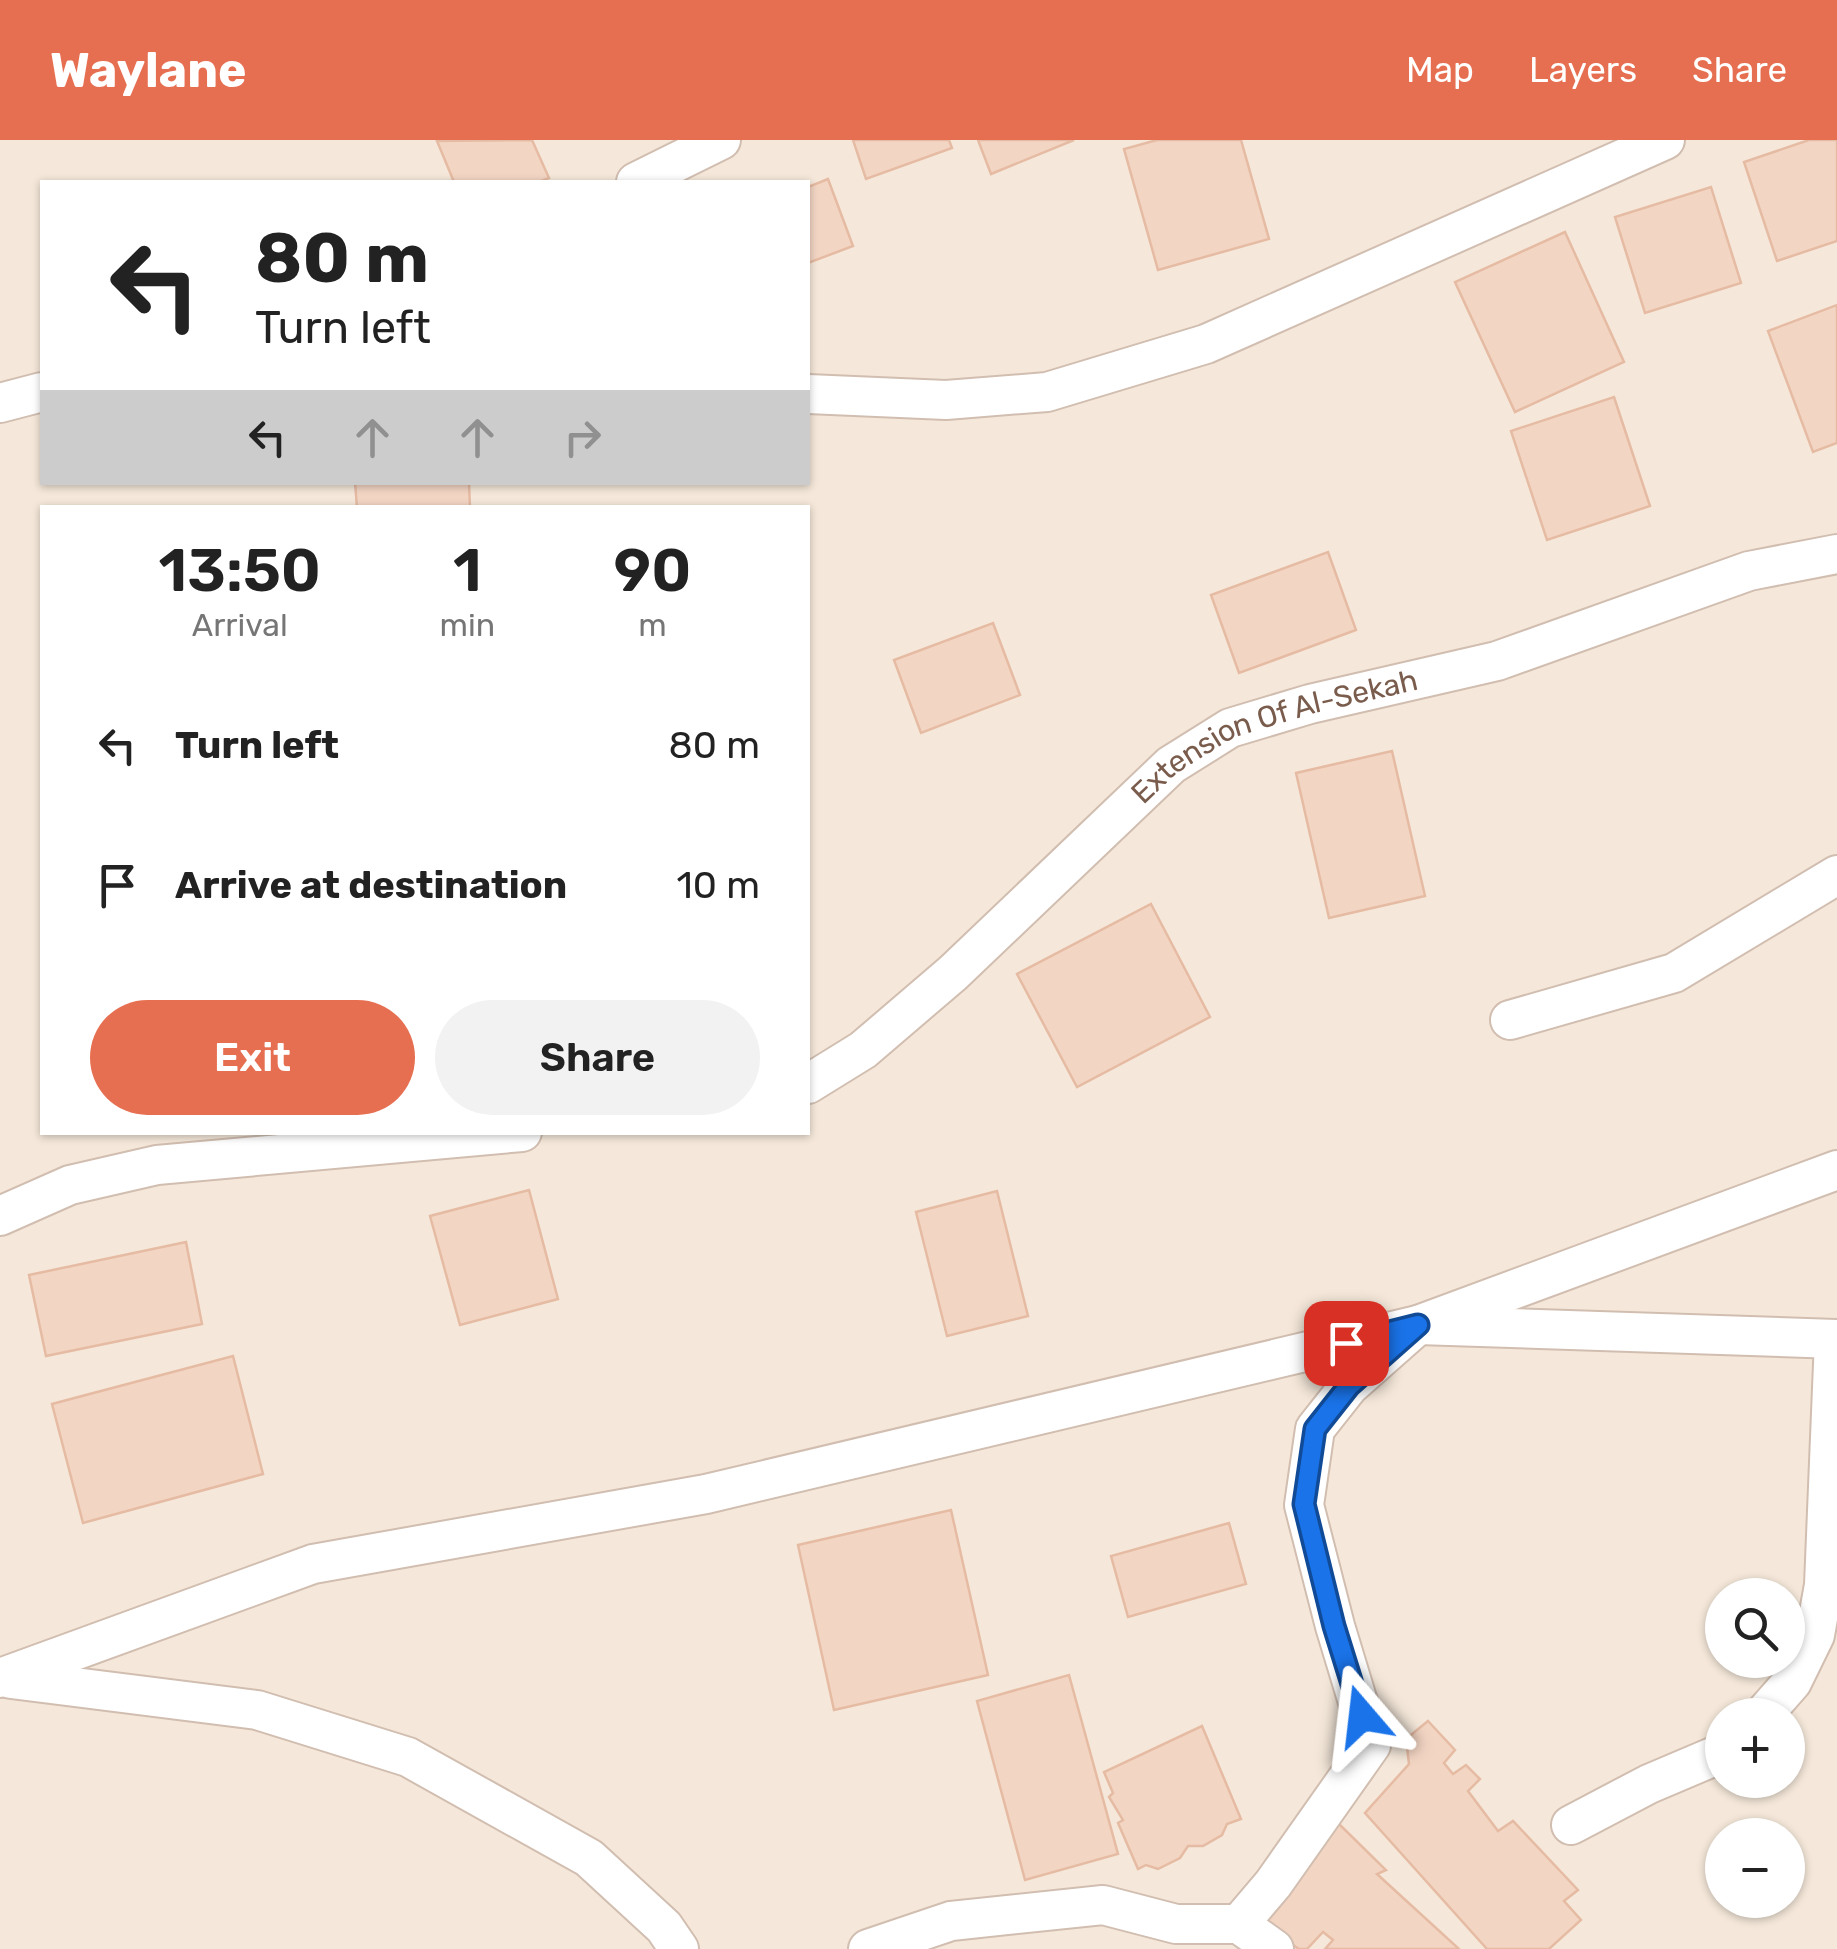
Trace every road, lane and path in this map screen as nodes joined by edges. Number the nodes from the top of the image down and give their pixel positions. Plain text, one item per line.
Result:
1 (722, 140) edge
2 (1665, 140) edge
3 (640, 180) edge
4 (40, 393) edge
5 (810, 394) edge
6 (0, 403) edge
7 (1837, 554) edge
8 (1837, 875) edge
9 (1510, 1020) dead end
10 (810, 1083) edge
11 (489, 1135) edge
12 (1837, 1170) edge
13 (0, 1216) edge
14 (1418, 1325) junction
15 (1836, 1339) edge
16 (0, 1678) edge
17 (1778, 1698) edge
18 (1705, 1760) edge
19 (1571, 1825) dead end
20 (1239, 1924) junction
21 (679, 1949) edge
22 (868, 1949) edge
23 (1274, 1949) edge

1 - 3 street
2 - 5 street
4 - 6 street
7 - 10 street, Extension Of Al-Sekah
8 - 9 street
11 - 13 street
12 - 14 street
14 - 15 street
14 - 16 street
14 - 20 street
15 - 17 street
16 - 21 street
18 - 19 street
20 - 22 street
20 - 23 street

